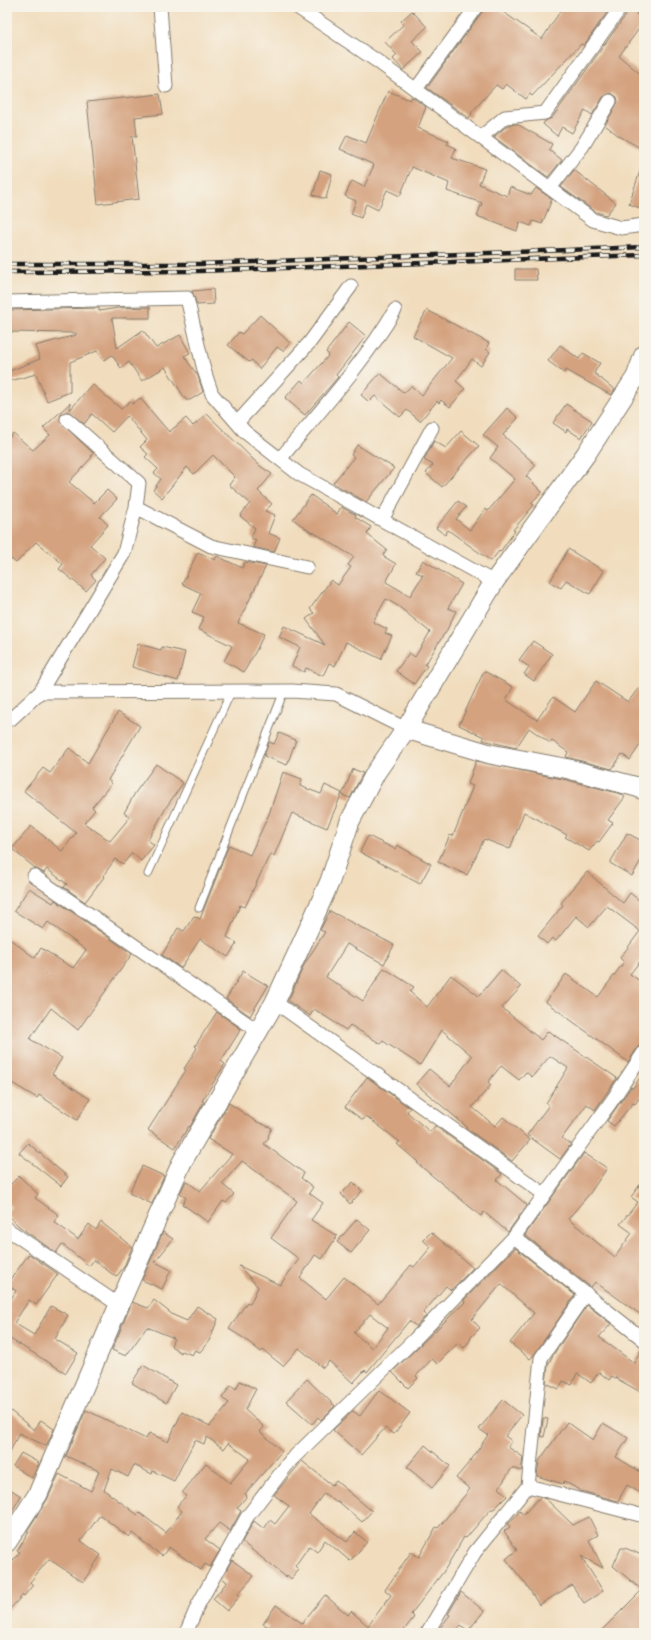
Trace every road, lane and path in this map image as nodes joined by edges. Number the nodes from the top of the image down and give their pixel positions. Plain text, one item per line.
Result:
1 (160, 7) edge
2 (297, 7) edge
3 (476, 7) edge
4 (621, 7) edge
5 (166, 86) dead end
6 (416, 89) junction
7 (610, 101) dead end
8 (481, 137) junction
9 (550, 188) junction
10 (644, 225) edge
11 (351, 286) dead end
12 (7, 302) edge
13 (395, 310) dead end
14 (644, 355) edge
15 (67, 419) dead end
16 (237, 423) junction
17 (432, 428) dead end
18 (280, 459) junction
19 (136, 507) junction
20 (382, 520) junction
21 (307, 567) dead end
22 (494, 582) junction
23 (284, 691) junction
24 (40, 692) junction
25 (230, 692) junction
26 (7, 715) edge
27 (406, 729) junction
28 (642, 787) edge
29 (148, 874) dead end
30 (34, 876) dead end
31 (199, 908) dead end
32 (274, 1002) junction
33 (258, 1031) junction
34 (644, 1052) edge
35 (544, 1194) junction
36 (7, 1229) edge
37 (514, 1237) junction
38 (586, 1293) junction
39 (119, 1305) junction
40 (644, 1340) edge
41 (528, 1486) junction
42 (644, 1516) edge
43 (7, 1542) edge
44 (186, 1633) edge
45 (426, 1633) edge

1 - 5 street
2 - 6 street
3 - 6 street
4 - 8 street
6 - 8 street
7 - 9 street
8 - 9 street
9 - 10 street
11 - 16 street
12 - 16 street
13 - 18 street
14 - 22 street
15 - 19 street
16 - 18 street
17 - 20 street
18 - 20 street
19 - 21 street
19 - 24 street
20 - 22 street
22 - 27 street
23 - 25 street
23 - 27 street
23 - 31 lane
24 - 25 street
24 - 26 street
25 - 29 lane
27 - 28 street
27 - 32 street
30 - 33 street
32 - 33 street
32 - 35 street
33 - 39 street
34 - 35 street
35 - 37 street
36 - 39 street
37 - 38 street
37 - 44 street
38 - 40 street
38 - 41 street
39 - 43 street
41 - 42 street
41 - 45 street

